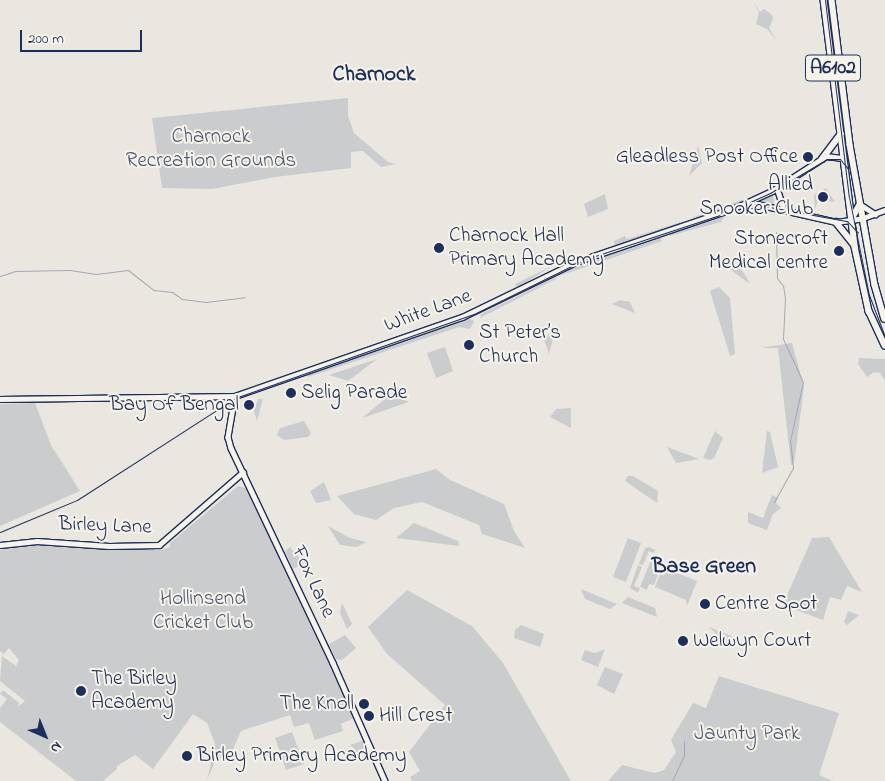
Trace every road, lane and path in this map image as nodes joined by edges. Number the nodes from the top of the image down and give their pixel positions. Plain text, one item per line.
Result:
1 (824, 0) edge
2 (832, 0) edge
3 (841, 134) junction
4 (842, 158) junction
5 (822, 159) junction
6 (854, 169) junction
7 (778, 188) junction
8 (860, 204) junction
9 (735, 208) junction
10 (885, 210) edge
11 (785, 211) junction
12 (875, 214) junction
13 (863, 218) junction
14 (851, 220) junction
15 (836, 222) junction
16 (855, 247) junction
17 (885, 319) edge
18 (885, 345) edge
19 (235, 396) junction
20 (0, 399) edge
21 (242, 472) junction
22 (0, 545) edge
23 (385, 781) edge

1 - 3 highway, A6102
2 - 6 highway, A6102
3 - 4 highway, A6102
3 - 5 highway
4 - 5 main road
4 - 6 highway
4 - 14 highway, A6102
5 - 7 main road, White Lane
6 - 8 highway, A6102
7 - 9 main road, White Lane
7 - 11 main road
8 - 12 main road
8 - 13 highway, A6102
8 - 14 highway
9 - 11 main road
9 - 19 main road, White Lane
10 - 12 main road
11 - 15 main road
12 - 13 main road
13 - 14 main road
13 - 17 highway, A6102
14 - 15 main road
14 - 16 highway, A6102
15 - 16 highway
16 - 18 highway, A6102
19 - 20 main road, White Lane
19 - 21 main road, Fox Lane
21 - 22 main road, Birley Lane
21 - 23 main road, Fox Lane

